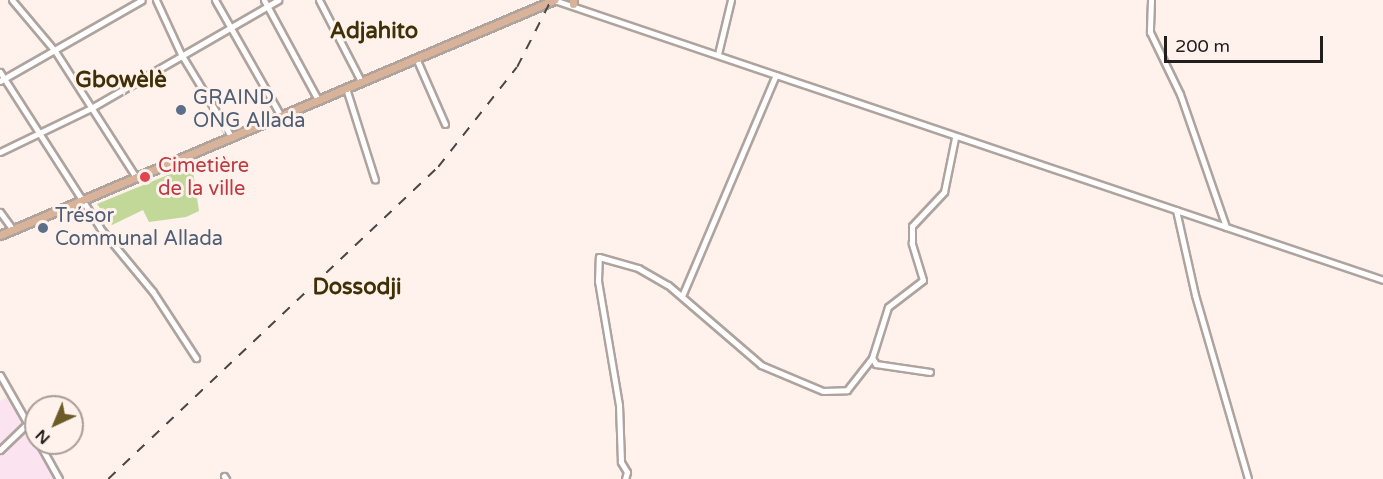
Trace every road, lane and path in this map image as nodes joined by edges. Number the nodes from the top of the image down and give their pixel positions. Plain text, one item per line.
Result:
1 (12, 0) edge
2 (142, 0) edge
3 (156, 0) edge
4 (215, 0) edge
5 (264, 0) edge
6 (278, 0) edge
7 (319, 0) edge
8 (554, 0) edge
9 (731, 0) edge
10 (1151, 0) edge
11 (573, 2) edge
12 (539, 3) edge
13 (267, 6) junction
14 (230, 27) junction
15 (55, 51) junction
16 (181, 54) junction
17 (718, 54) junction
18 (416, 58) junction
19 (0, 72) edge
20 (776, 75) junction
21 (2, 80) edge
22 (361, 81) junction
23 (346, 88) junction
24 (318, 100) junction
25 (93, 107) junction
26 (281, 116) junction
27 (445, 124) dead end
28 (42, 133) junction
29 (232, 138) junction
30 (955, 138) junction
31 (0, 152) edge
32 (135, 177) junction
33 (375, 180) dead end
34 (84, 201) junction
35 (1176, 210) junction
36 (0, 212) edge
37 (1226, 227) junction
38 (13, 230) junction
39 (0, 235) edge
40 (1383, 280) edge
41 (682, 296) junction
42 (196, 358) dead end
43 (872, 358) junction
44 (930, 372) dead end
45 (0, 375) edge
46 (24, 416) edge
47 (24, 427) edge
48 (0, 450) edge
49 (46, 455) edge
50 (59, 479) edge
51 (625, 479) edge
52 (1248, 479) edge

1 - 15 street
2 - 15 street
3 - 16 street
4 - 14 street
5 - 13 street
6 - 13 street
7 - 22 street
8 - 11 street
8 - 12 main road
9 - 17 street
10 - 37 street
11 - 17 street
12 - 18 main road
13 - 14 street
13 - 24 street
14 - 16 street
14 - 26 street
15 - 21 street
15 - 25 street
16 - 25 street
16 - 29 street
17 - 20 street
18 - 22 main road
18 - 27 street
19 - 21 street
20 - 30 street
20 - 41 street
21 - 28 street
22 - 23 main road
23 - 24 main road
23 - 33 street
24 - 26 main road
25 - 28 street
25 - 32 street
26 - 29 main road
28 - 31 street
28 - 34 street
29 - 32 main road
30 - 35 street
30 - 43 street
32 - 34 main road
34 - 38 main road
34 - 42 street
35 - 37 street
35 - 52 street
36 - 38 street
37 - 40 street
38 - 39 main road
41 - 43 street
41 - 51 street
43 - 44 street
45 - 46 street
47 - 48 street
49 - 50 street

